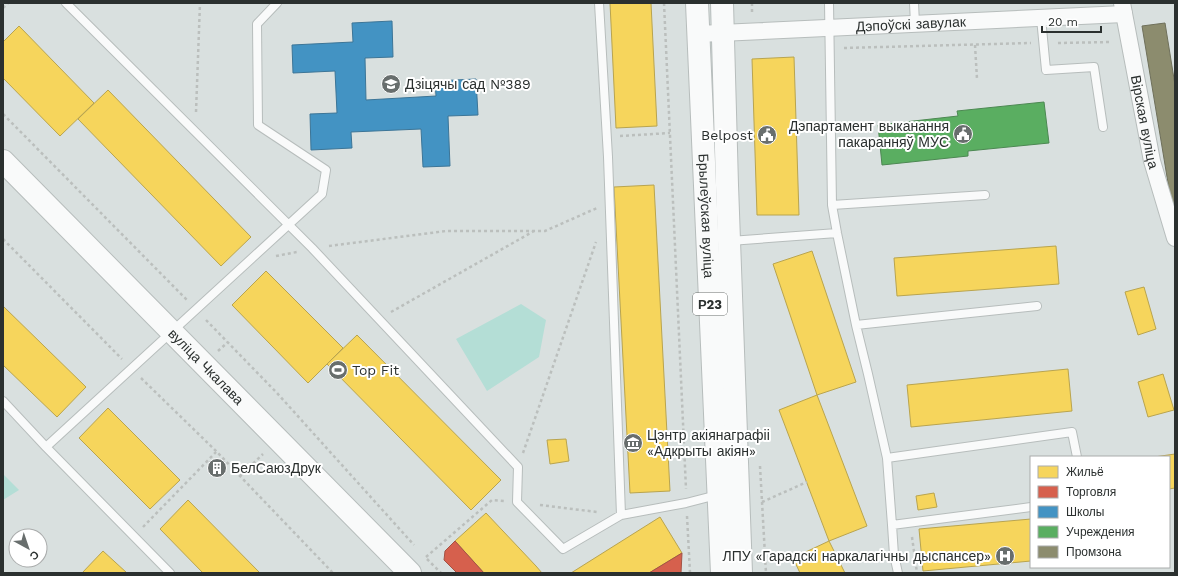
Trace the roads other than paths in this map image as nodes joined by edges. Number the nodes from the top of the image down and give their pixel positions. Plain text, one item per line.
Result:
1 (66, 3) edge
2 (277, 3) edge
3 (599, 3) edge
4 (697, 3) edge
5 (722, 3) edge
6 (829, 3) edge
7 (914, 3) edge
8 (1123, 9) edge
9 (1041, 18) junction
10 (915, 24) junction
11 (830, 29) junction
12 (698, 34) junction
13 (723, 34) junction
14 (1103, 127) dead end
15 (3, 161) edge
16 (985, 195) dead end
17 (832, 205) junction
18 (288, 224) junction
19 (836, 233) junction
20 (1175, 238) edge
21 (729, 241) junction
22 (1037, 306) dead end
23 (856, 325) junction
24 (171, 332) junction
25 (3, 401) edge
26 (46, 447) junction
27 (1077, 456) edge
28 (887, 458) junction
29 (719, 495) junction
30 (1030, 507) edge
31 (621, 515) junction
32 (892, 525) junction
33 (166, 572) edge
34 (410, 573) edge
35 (722, 573) edge
36 (741, 573) edge
37 (898, 573) edge

1 - 18 lane
2 - 18 lane
3 - 31 lane
4 - 12 main road, Брылеўская вуліца / Р23
5 - 13 main road, Брылеўская вуліца / Р23
6 - 11 lane
7 - 10 lane
8 - 9 street, Дэпоўскі завулак
8 - 20 street, Вірская вуліца
9 - 10 street, Дэпоўскі завулак
9 - 14 lane
10 - 11 street, Дэпоўскі завулак
11 - 13 street, Дэпоўскі завулак
11 - 17 lane
12 - 13 street, Дэпоўскі завулак
12 - 29 main road, Брылеўская вуліца / Р23
13 - 21 main road, Брылеўская вуліца / Р23
15 - 24 main road, вуліца Чкалава
16 - 17 lane
17 - 19 lane
18 - 24 lane
18 - 31 lane
19 - 21 lane
19 - 23 lane
21 - 36 main road, Брылеўская вуліца / Р23
22 - 23 lane
23 - 28 lane
24 - 26 lane
24 - 34 main road, вуліца Чкалава
25 - 26 lane
26 - 33 lane
27 - 28 lane
28 - 32 lane
29 - 31 lane
29 - 35 main road, Брылеўская вуліца / Р23
30 - 32 lane
32 - 37 lane

